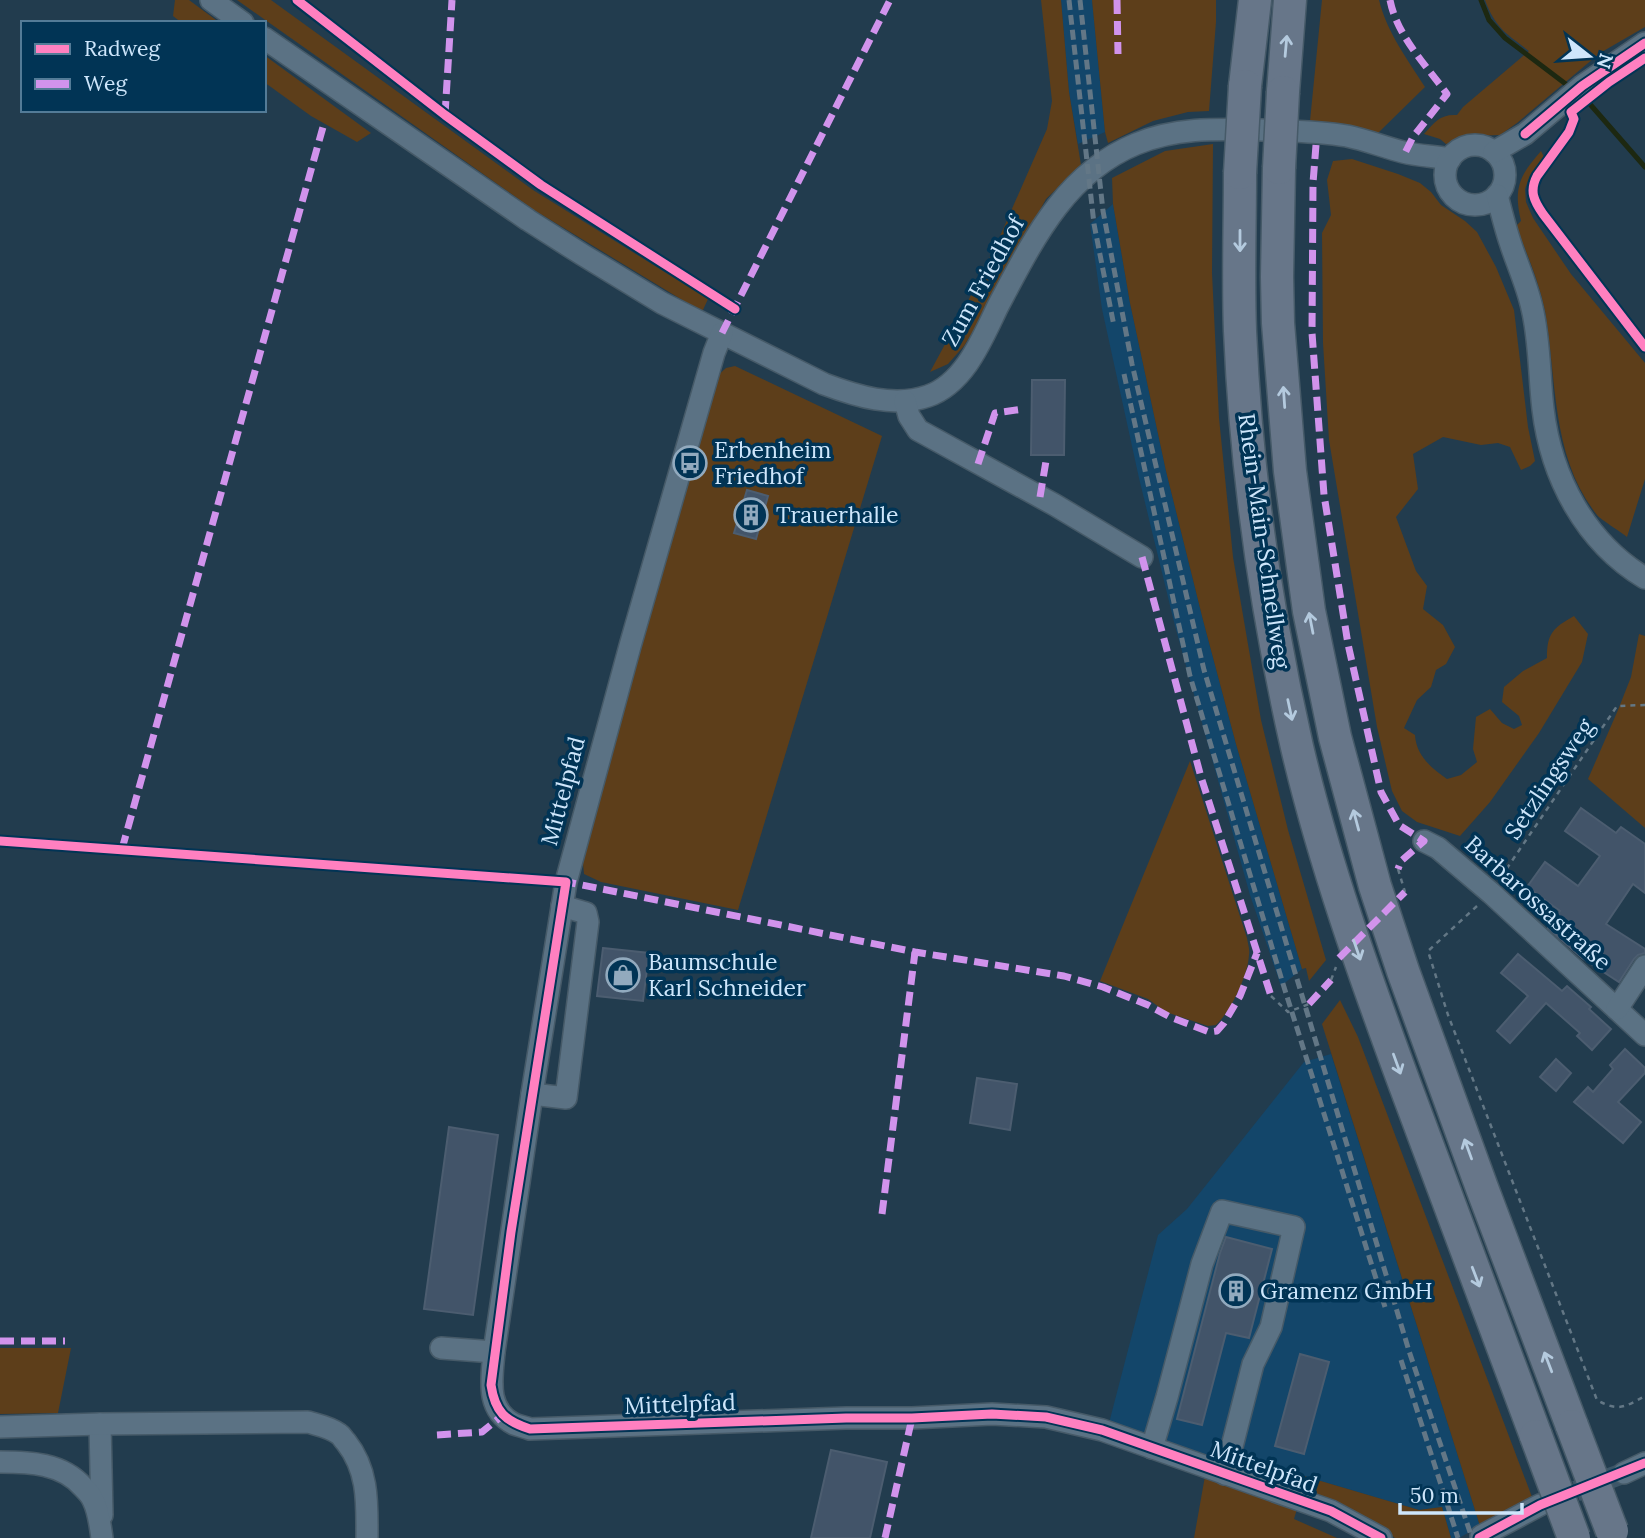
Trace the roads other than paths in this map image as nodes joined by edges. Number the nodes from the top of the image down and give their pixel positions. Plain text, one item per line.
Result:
1 (211, 0) edge
2 (1244, 0) edge
3 (1255, 0) edge
4 (1290, 0) edge
5 (240, 21) edge
6 (266, 39) edge
7 (1645, 43) edge
8 (1245, 86) junction
9 (1498, 158) junction
10 (1448, 167) junction
11 (1488, 200) junction
12 (722, 333) junction
13 (905, 401) junction
14 (1142, 557) dead end
15 (1643, 576) edge
16 (1431, 845) dead end
17 (562, 906) junction
18 (1645, 966) edge
19 (1617, 1009) junction
20 (1645, 1035) edge
21 (532, 1094) junction
22 (441, 1348) dead end
23 (494, 1352) junction
24 (100, 1424) junction
25 (0, 1427) edge
26 (1152, 1448) junction
27 (0, 1462) edge
28 (1645, 1463) edge
29 (1624, 1473) tunnel mouth
30 (1225, 1474) junction
31 (1540, 1504) tunnel mouth
32 (1614, 1535) edge
33 (1481, 1536) edge
34 (367, 1538) edge
35 (1381, 1538) edge
36 (1574, 1538) edge

1 - 5 street
2 - 8 highway
3 - 8 highway
32 -> 4 highway, Rhein-Main-Schnellweg, bridge
6 - 12 street, Zum Friedhof
7 - 9 street
8 -> 36 highway, Rhein-Main-Schnellweg, bridge
9 - 10 street
9 - 11 street
10 - 11 street, Zum Friedhof
10 - 13 street, Zum Friedhof
11 - 15 street, Zum Friedhof
12 - 13 street, Zum Friedhof
12 - 17 street, Mittelpfad
13 - 14 street
16 - 19 street, Barbarossastraße
17 - 21 street, Mittelpfad
17 - 21 street
18 - 19 street
19 - 20 street, Barbarossastraße
21 - 23 street, Mittelpfad
22 - 23 street
23 - 26 street, Mittelpfad
24 - 25 street
24 - 27 street
24 - 34 street
26 - 30 street, Mittelpfad
26 - 30 street
28 - 29 street
30 - 35 street, Mittelpfad
31 - 33 street

